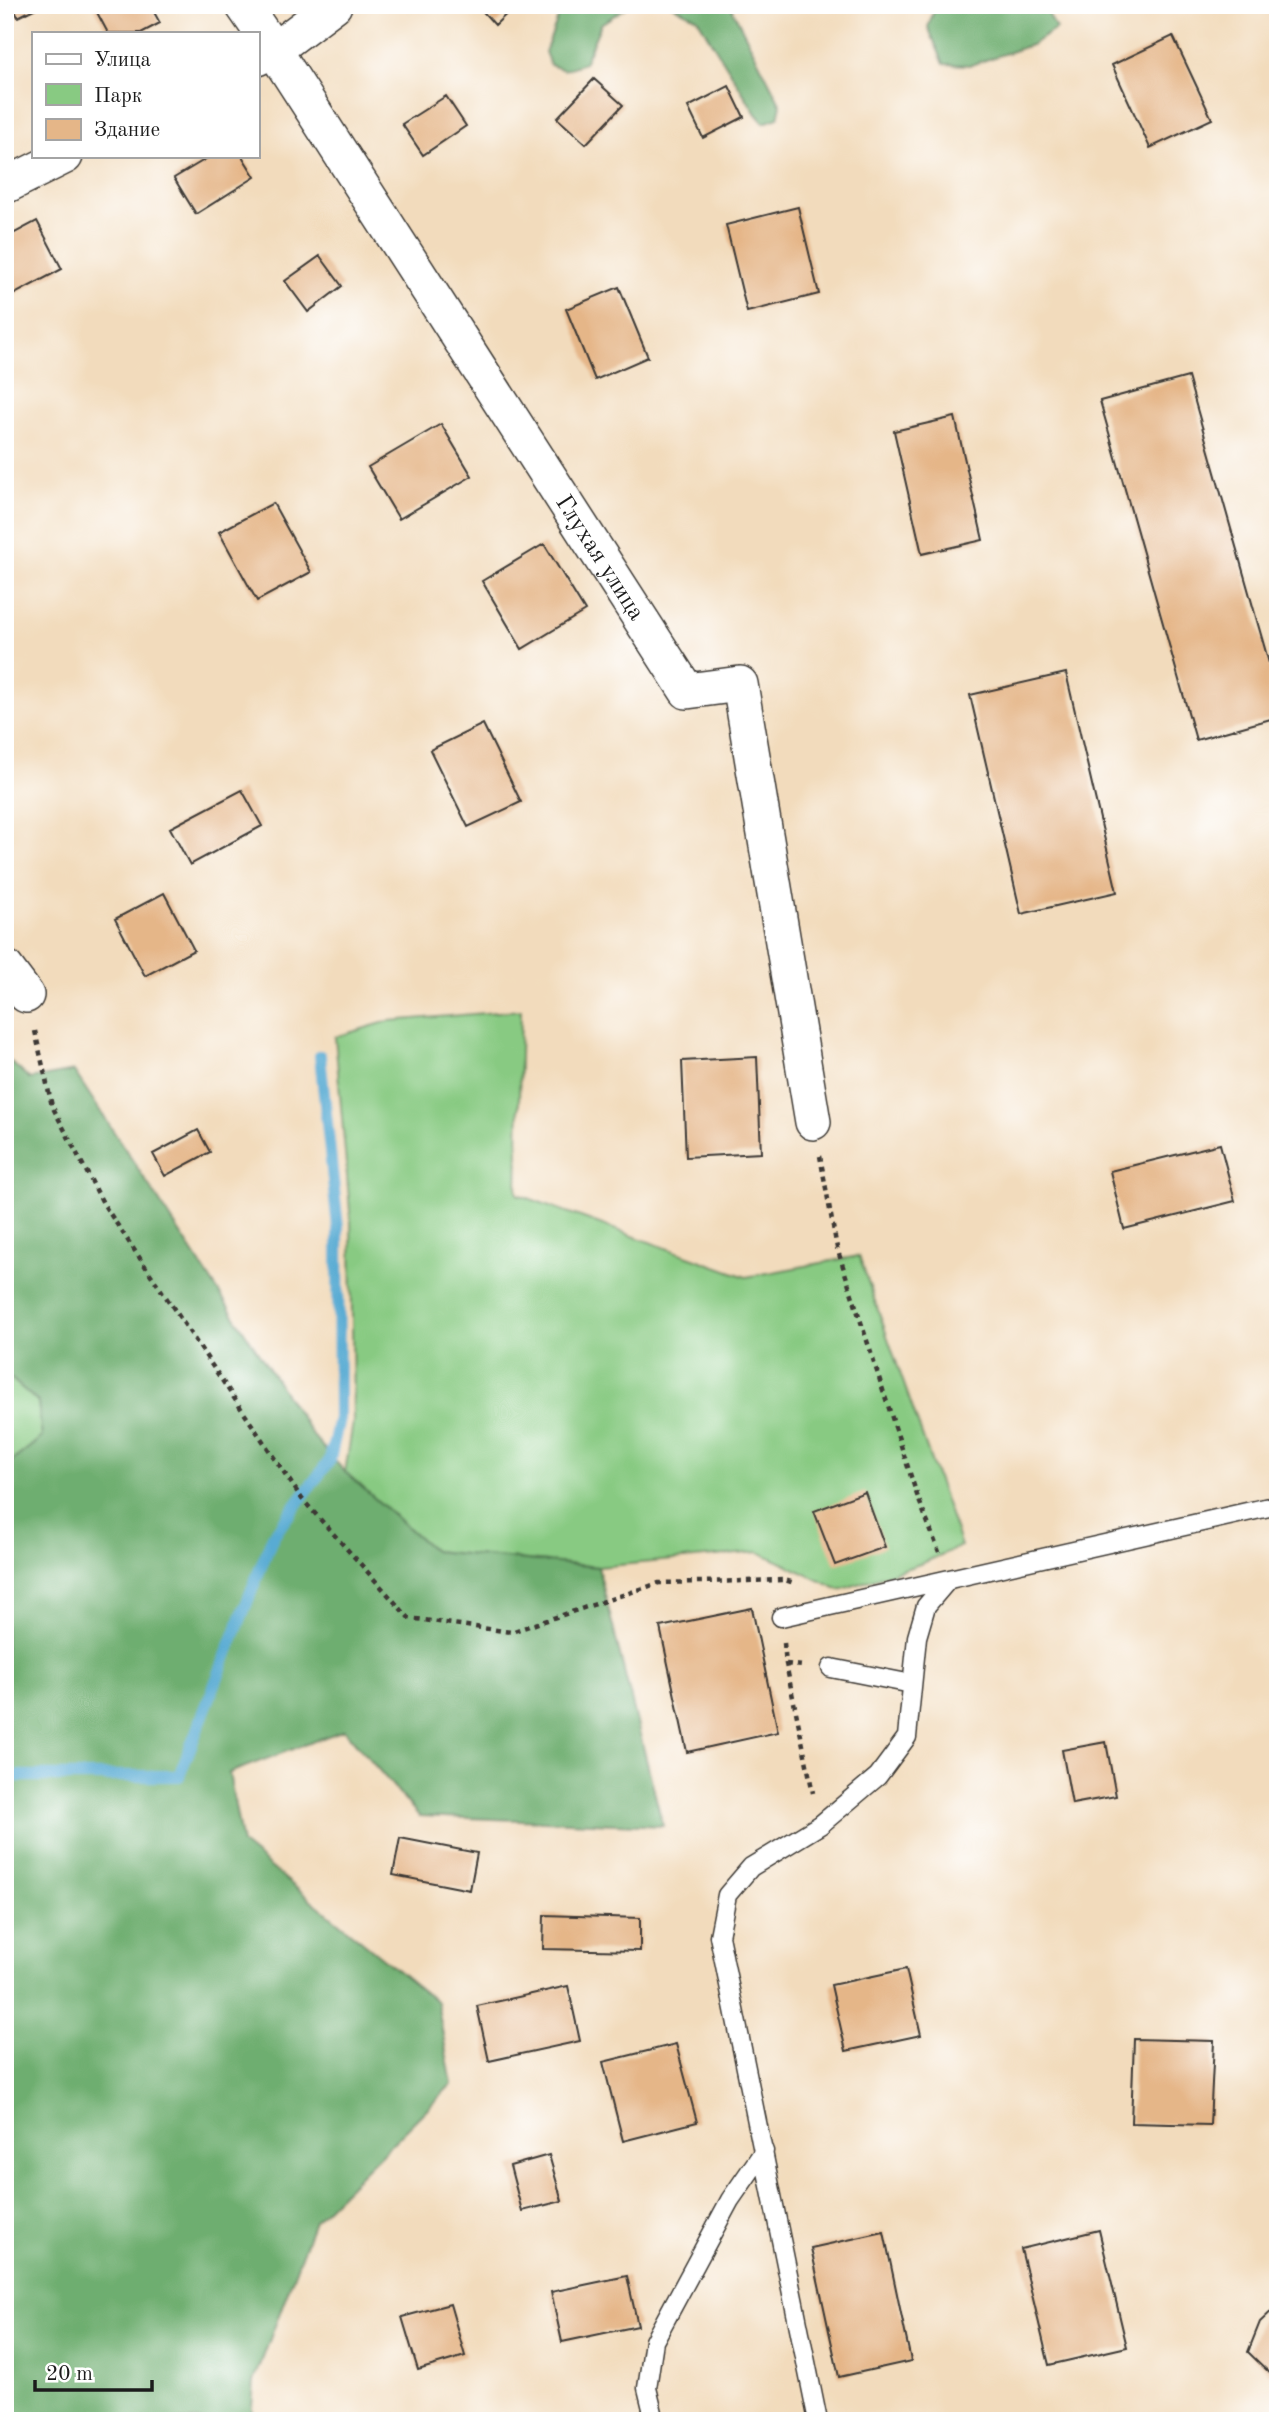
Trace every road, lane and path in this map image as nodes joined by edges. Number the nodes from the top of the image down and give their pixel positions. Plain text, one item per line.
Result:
1 (243, 5) edge
2 (334, 5) edge
3 (256, 32) edge
4 (266, 54) edge
5 (61, 158) edge
6 (5, 186) edge
7 (5, 967) edge
8 (26, 995) joint
9 (813, 1122) joint
10 (1278, 1505) edge
11 (948, 1579) junction
12 (785, 1580) junction
13 (843, 1603) junction
14 (781, 1617) junction
15 (831, 1668) dead end
16 (912, 1684) junction
17 (820, 1825) junction
18 (764, 2151) junction
19 (655, 2421) edge
20 (816, 2421) edge

1 - 3 street, Глухая улица
2 - 4 street
4 - 9 street, Глухая улица
5 - 6 street
7 - 8 street
8 - 12 path
9 - 11 path
10 - 11 lane
11 - 13 lane
11 - 16 lane
12 - 13 path
12 - 14 path
13 - 14 lane
14 - 17 path
15 - 16 lane
16 - 17 lane
17 - 18 lane
18 - 19 lane
18 - 20 lane

